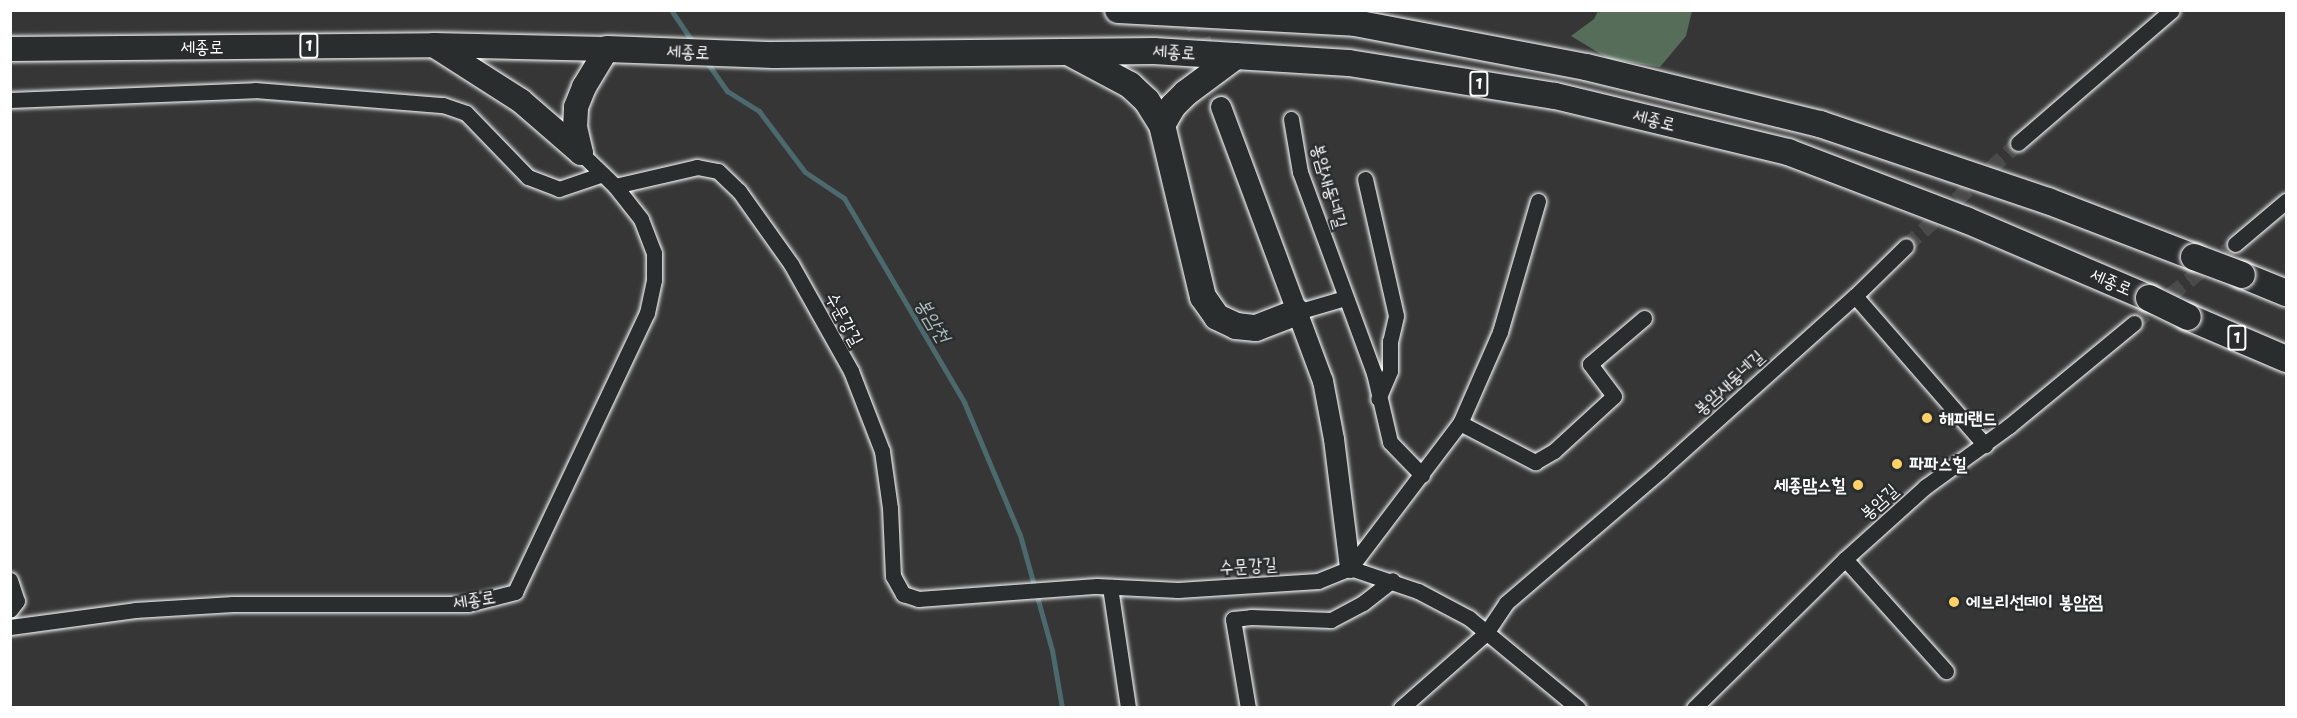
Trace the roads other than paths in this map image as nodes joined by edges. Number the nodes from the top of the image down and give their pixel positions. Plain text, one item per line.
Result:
1 (1118, 10) edge
2 (2172, 10) edge
3 (1171, 11) edge
4 (434, 45) junction
5 (10, 49) edge
6 (608, 50) junction
7 (1067, 52) junction
8 (1236, 56) junction
9 (10, 100) edge
10 (1221, 107) tunnel mouth
11 (1291, 118) dead end
12 (1162, 125) junction
13 (2018, 143) tunnel mouth
14 (581, 153) junction
15 (603, 174) junction
16 (1365, 179) dead end
17 (615, 186) junction
18 (1538, 201) dead end
19 (2286, 201) edge
20 (2235, 244) tunnel mouth
21 (1906, 246) tunnel mouth
22 (2286, 293) edge
23 (1855, 296) junction
24 (1344, 298) junction
25 (1297, 312) junction
26 (1644, 318) dead end
27 (2134, 323) tunnel mouth
28 (2286, 359) edge
29 (1378, 399) junction
30 (1460, 423) junction
31 (1985, 445) junction
32 (1422, 475) junction
33 (1845, 559) junction
34 (1350, 568) junction
35 (10, 580) edge
36 (1392, 580) junction
37 (1103, 587) junction
38 (10, 610) edge
39 (10, 627) edge
40 (1486, 633) junction
41 (1946, 671) dead end
42 (1128, 708) edge
43 (1248, 708) edge
44 (1401, 708) edge
45 (1578, 708) edge
46 (1695, 708) edge

1 - 3 highway, 세종로 / 1
2 - 13 street
3 - 22 highway, 세종로 / 1, bridge
4 - 5 main road, 세종로 / 1
4 - 6 main road, 세종로 / 1
4 - 14 main road
6 - 7 highway, 세종로 / 1
6 - 14 main road
7 - 8 highway, 세종로 / 1
7 - 12 highway
8 - 12 highway
8 - 28 highway, 세종로 / 1, bridge
9 - 15 street
10 - 25 street
11 - 24 street, 봉암새동네길
12 - 25 highway
14 - 15 street, 세종로
15 - 17 street, 세종로
16 - 29 street, 봉암새동네길
17 - 37 street, 수문강길
17 - 39 street, 세종로
18 - 30 street
19 - 20 street
21 - 23 street, 봉암새동네길
23 - 31 street
23 - 40 street, 봉암새동네길
24 - 25 street
24 - 29 street, 봉암새동네길
25 - 34 street
26 - 30 street
27 - 31 street, 봉암길
29 - 32 street, 봉암새동네길
30 - 32 street
31 - 33 street, 봉암길
32 - 34 street
33 - 41 street
33 - 46 street, 봉암길
34 - 36 street
34 - 37 street, 수문강길
35 - 38 street
36 - 40 street
36 - 43 street
37 - 42 street
40 - 44 street, 봉암새동네길
40 - 45 street

